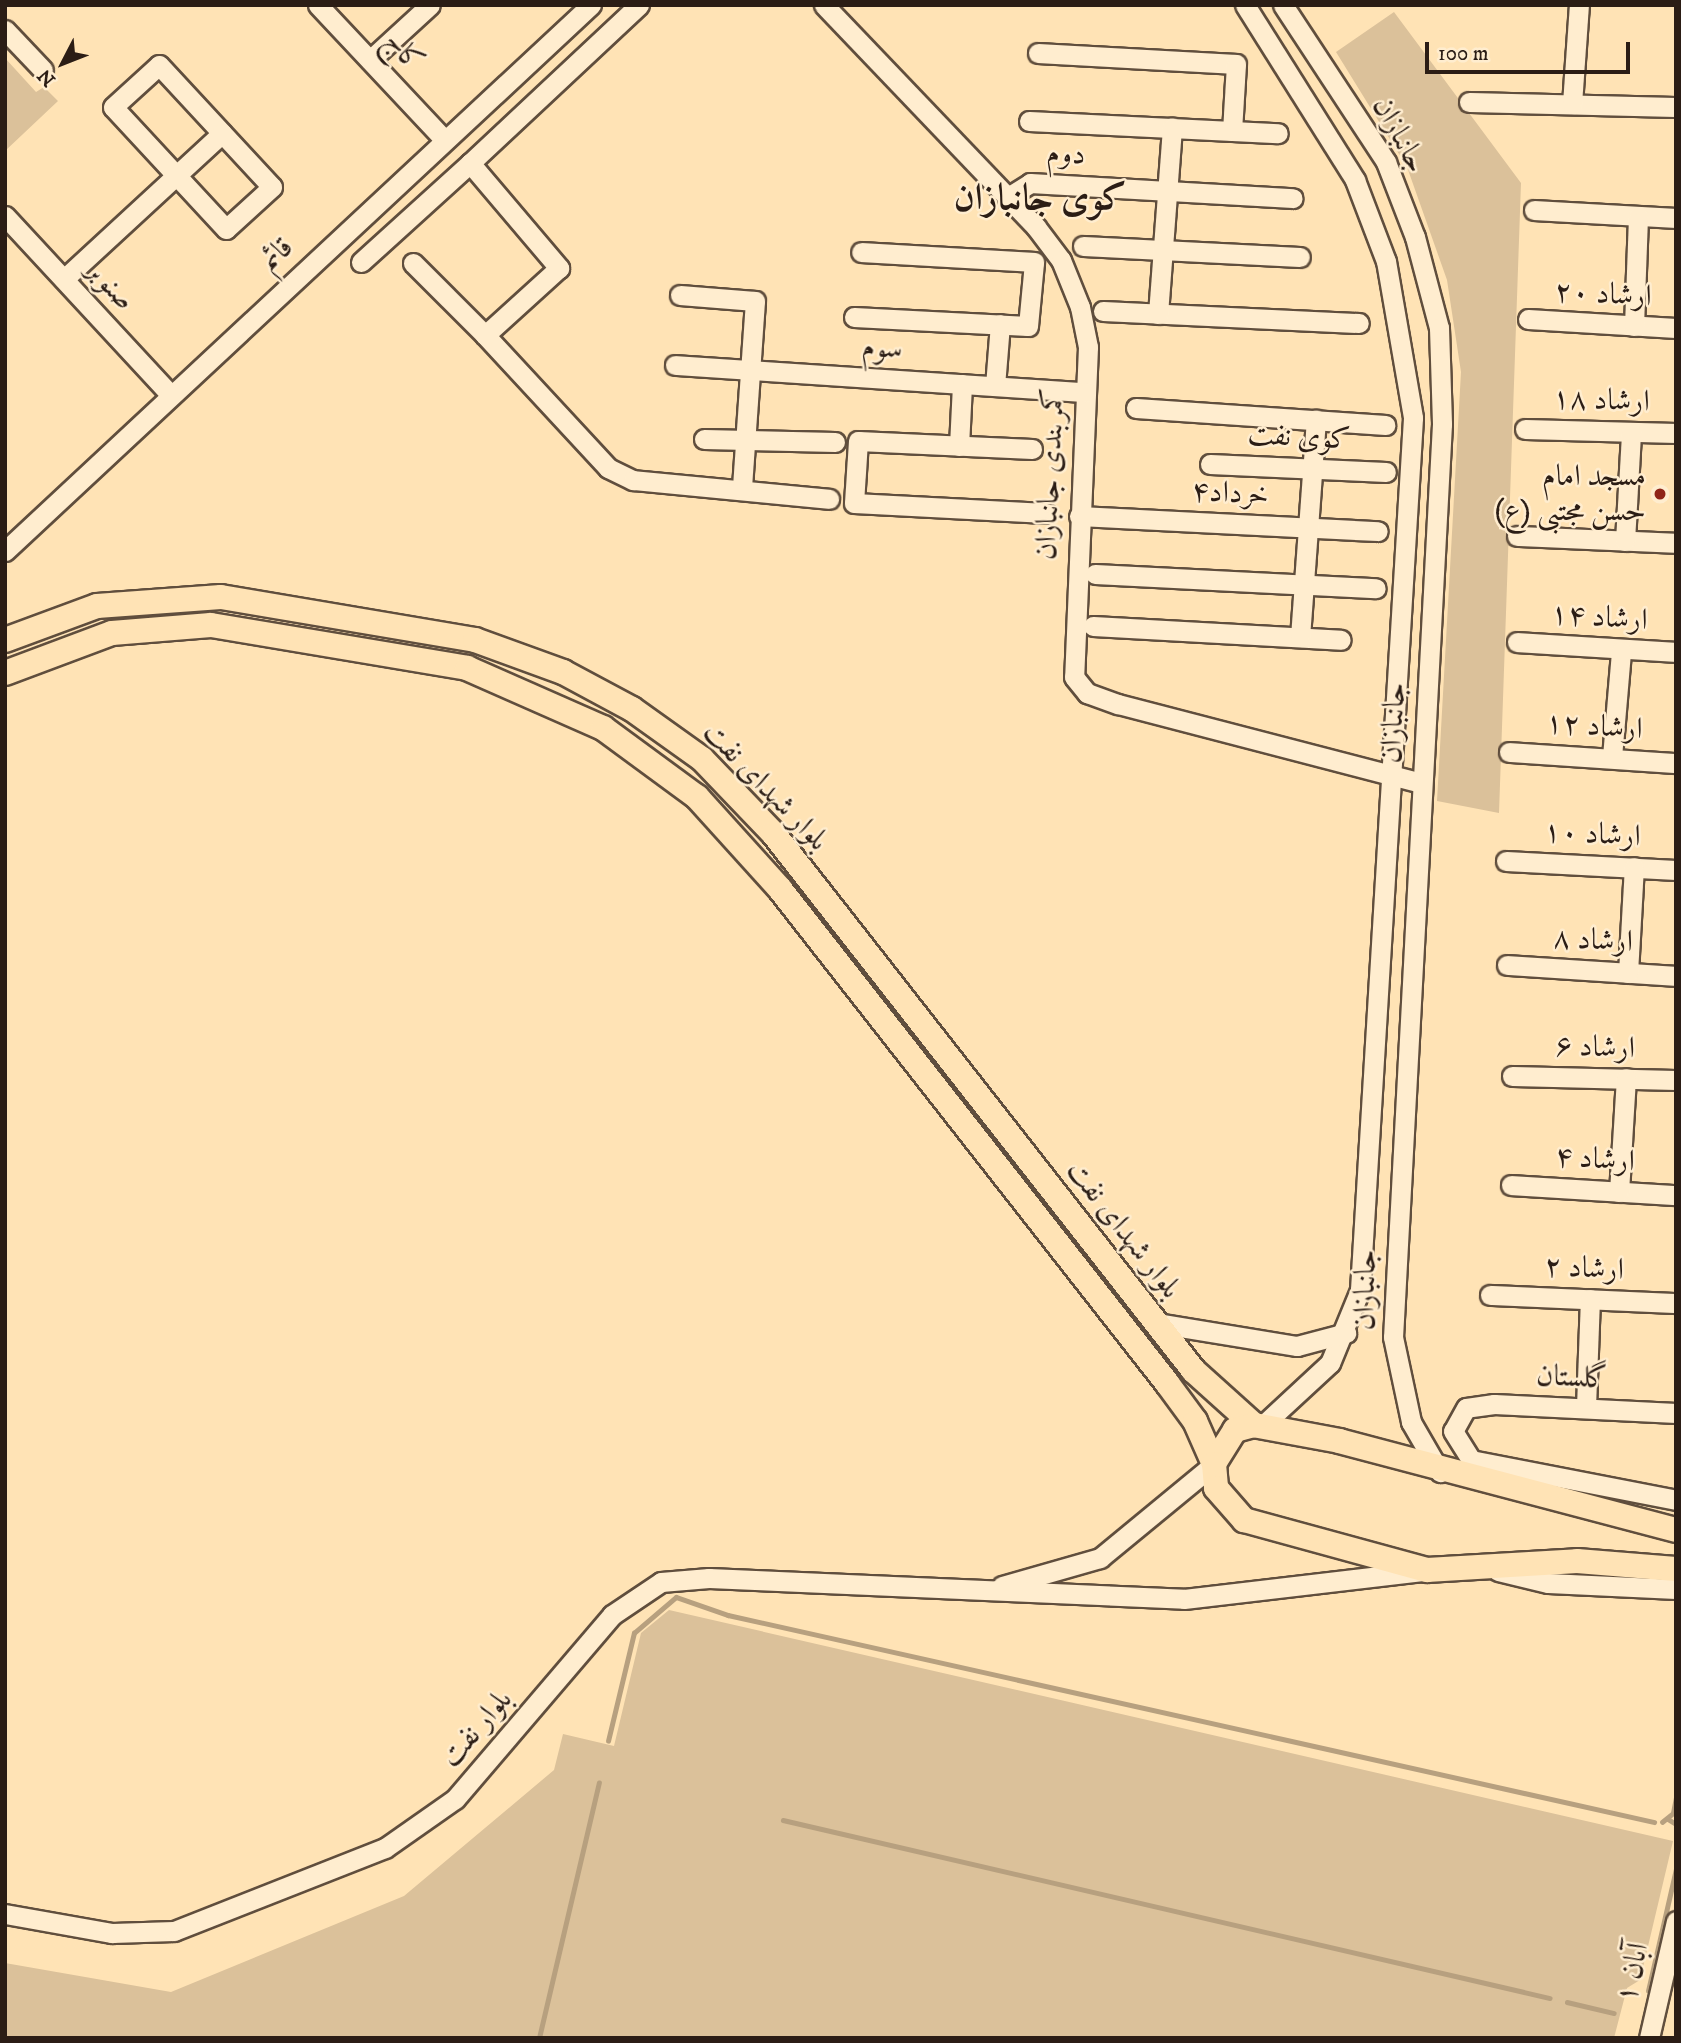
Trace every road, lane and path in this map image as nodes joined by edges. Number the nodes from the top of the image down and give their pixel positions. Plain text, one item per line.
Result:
1 (318, 5) edge
2 (430, 5) edge
3 (591, 5) edge
4 (639, 5) edge
5 (824, 5) edge
6 (1245, 5) edge
7 (1283, 5) edge
8 (1579, 5) edge
9 (5, 30) edge
10 (1038, 54) dead end
11 (370, 60) junction
12 (1321, 64) junction
13 (43, 70) dead end
14 (1294, 81) junction
15 (1469, 102) dead end
16 (1572, 104) junction
17 (1676, 107) edge
18 (1029, 121) dead end
19 (1171, 128) junction
20 (1232, 131) junction
21 (1278, 133) dead end
22 (222, 134) junction
23 (444, 139) junction
24 (470, 163) junction
25 (177, 176) junction
26 (1167, 190) junction
27 (1007, 197) junction
28 (1293, 198) dead end
29 (1534, 210) dead end
30 (5, 216) edge
31 (1638, 216) junction
32 (1676, 218) edge
33 (1083, 246) dead end
34 (1163, 250) junction
35 (861, 252) dead end
36 (1300, 257) dead end
37 (361, 261) dead end
38 (414, 263) dead end
39 (64, 279) junction
40 (680, 295) dead end
41 (1103, 311) dead end
42 (1158, 314) junction
43 (854, 317) dead end
44 (1528, 319) dead end
45 (1359, 323) dead end
46 (1000, 324) junction
47 (1634, 326) junction
48 (1676, 328) edge
49 (485, 335) junction
50 (675, 365) dead end
51 (753, 370) junction
52 (962, 384) junction
53 (995, 386) junction
54 (1085, 391) junction
55 (171, 395) junction
56 (1136, 408) dead end
57 (1316, 420) junction
58 (1385, 425) dead end
59 (1525, 429) dead end
60 (1631, 433) junction
61 (1676, 433) edge
62 (704, 439) dead end
63 (747, 441) junction
64 (835, 442) dead end
65 (959, 446) junction
66 (1032, 449) dead end
67 (1209, 464) dead end
68 (1312, 469) junction
69 (1386, 472) dead end
70 (742, 489) junction
71 (829, 499) dead end
72 (1046, 513) dead end
73 (1079, 516) junction
74 (1308, 527) junction
75 (1378, 531) dead end
76 (1517, 536) dead end
77 (1625, 541) junction
78 (1676, 543) edge
79 (5, 551) edge
80 (1095, 575) dead end
81 (1304, 585) junction
82 (1376, 588) dead end
83 (1093, 626) dead end
84 (1300, 638) junction
85 (5, 640) edge
86 (1341, 640) dead end
87 (1517, 642) dead end
88 (1621, 651) junction
89 (1676, 652) edge
90 (5, 673) edge
91 (1509, 752) dead end
92 (1612, 757) junction
93 (1676, 763) edge
94 (1388, 776) junction
95 (1421, 783) junction
96 (1506, 861) dead end
97 (1634, 867) junction
98 (1676, 870) edge
99 (1507, 965) dead end
100 (1628, 973) junction
101 (1676, 976) edge
102 (1512, 1076) dead end
103 (1626, 1078) junction
104 (1676, 1080) edge
105 (1511, 1185) dead end
106 (1619, 1192) junction
107 (1676, 1195) edge
108 (1490, 1295) dead end
109 (1590, 1299) junction
110 (1676, 1303) edge
111 (1156, 1323) junction
112 (1346, 1334) junction
113 (1586, 1407) junction
114 (1676, 1413) edge
115 (1257, 1426) junction
116 (1214, 1464) junction
117 (1440, 1472) junction
118 (1676, 1500) edge
119 (1676, 1520) edge
120 (1651, 1524) junction
121 (1676, 1530) edge
122 (1484, 1567) junction
123 (1676, 1569) edge
124 (1427, 1570) junction
125 (1676, 1589) edge
126 (977, 1591) junction
127 (5, 1914) edge
128 (1676, 1921) edge
129 (1671, 1961) edge
130 (1649, 2038) edge

1 - 11 street, کاج
2 - 11 street
3 - 23 street, قائم
4 - 24 street
5 - 27 street, کمربندی جانبازان
6 - 14 street, جانبازان
7 - 12 street, جانبازان
8 - 16 street
9 - 13 street
10 - 20 street
11 - 23 street, کاج
12 - 14 street
12 - 95 street, جانبازان
14 - 94 street, جانبازان
15 - 16 street
16 - 17 street
18 - 19 street
19 - 20 street
19 - 26 street
20 - 21 street
22 - 25 street
22 - 25 street
22 - 25 street
23 - 55 street, قائم
24 - 37 street
24 - 49 street
25 - 39 street
26 - 27 street, دوم
26 - 28 street, دوم
26 - 34 street
27 - 54 street, کمربندی جانبازان
29 - 31 street
30 - 39 street, صنوبر
31 - 32 street
31 - 47 street
33 - 34 street
34 - 36 street
34 - 42 street
35 - 46 street
38 - 49 street
39 - 55 street, صنوبر
40 - 51 street
41 - 42 street
42 - 45 street
43 - 46 street
44 - 47 street, ارشاد ۲۰
46 - 53 street
47 - 48 street, ارشاد ۲۰
49 - 70 street
50 - 51 street, سوم
51 - 52 street, سوم
51 - 63 street
52 - 53 street, سوم
52 - 65 street
53 - 54 street, سوم
54 - 73 street, کمربندی جانبازان
55 - 79 street, قائم
56 - 57 street
57 - 58 street
57 - 68 street
59 - 60 street, ارشاد ۱۸
60 - 61 street, ارشاد ۱۸
60 - 77 street
62 - 63 street
63 - 64 street
63 - 70 street
65 - 66 street
65 - 72 street
67 - 68 street, کوی نفت
68 - 69 street, کوی نفت
68 - 74 street
70 - 71 street
73 - 74 street, خرداد۴
73 - 94 street, کمربندی جانبازان
74 - 75 street, خرداد۴
74 - 81 street
76 - 77 street
77 - 78 street
80 - 81 street
81 - 82 street
81 - 84 street
83 - 84 street
84 - 86 street
85 - 111 main road, بلوار شهدای نفت
87 - 88 street, ارشاد ۱۴
88 - 89 street, ارشاد ۱۴
88 - 92 street
90 - 116 main road, بلوار شهدای نفت
91 - 92 street, ارشاد ۱۲
92 - 93 street, ارشاد ۱۲
94 - 95 street, کمربندی جانبازان
94 - 112 street, جانبازان
95 - 117 street, جانبازان
96 - 97 street, ارشاد ۱۰
97 - 98 street, ارشاد ۱۰
97 - 100 street
99 - 100 street, ارشاد ۸
100 - 101 street, ارشاد ۸
102 - 103 street, ارشاد ۶
103 - 104 street, ارشاد ۶
103 - 106 street
105 - 106 street, ارشاد ۴
106 - 107 street, ارشاد ۴
108 - 109 street, ارشاد ۲
109 - 110 street, ارشاد ۲
109 - 113 street
111 - 112 street
111 - 115 main road, بلوار شهدای نفت
112 - 115 street, جانبازان
113 - 114 street, گلستان
113 - 118 street, گلستان
115 - 116 main road
115 - 117 main road
116 - 124 main road, بلوار شهدای نفت
116 - 126 street
117 - 120 main road
119 - 120 street
120 - 121 main road
122 - 123 main road, بلوار شهدای نفت
122 - 124 main road, بلوار شهدای نفت
122 - 125 street
124 - 126 street, بلوار نفت
126 - 127 street, بلوار نفت
128 - 129 street, آبان ۱
129 - 130 street, آبان ۱

